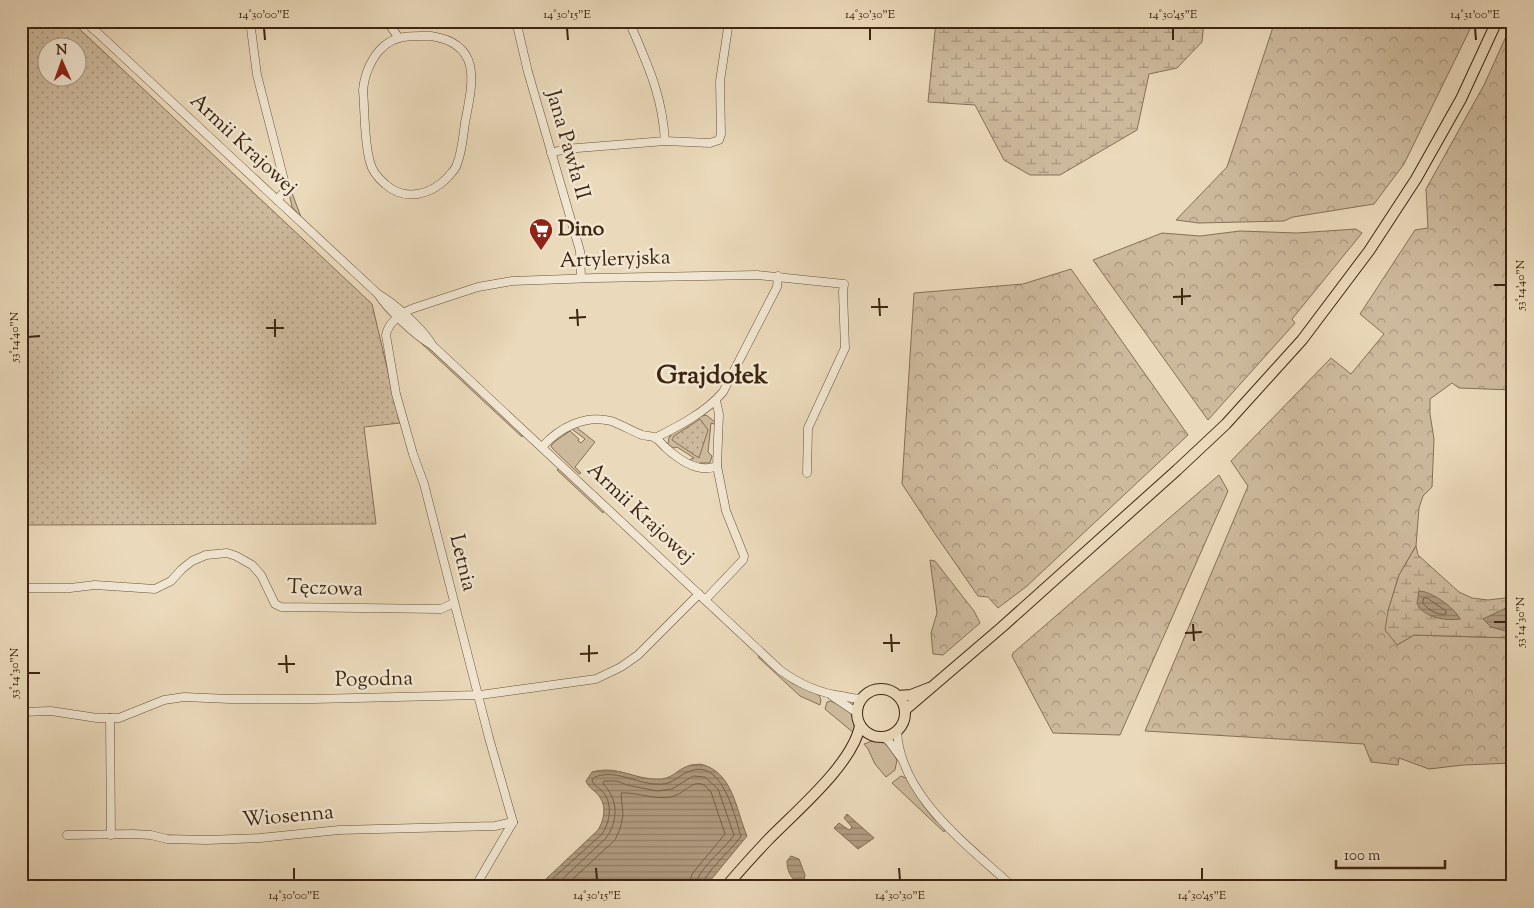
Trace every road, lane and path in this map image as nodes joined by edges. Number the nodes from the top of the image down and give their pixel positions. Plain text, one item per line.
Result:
1 (85, 21) edge
2 (100, 21) edge
3 (250, 21) edge
4 (390, 21) edge
5 (516, 21) edge
6 (629, 21) edge
7 (729, 21) edge
8 (1497, 21) edge
9 (93, 28) junction
10 (399, 38) junction
11 (664, 141) junction
12 (551, 153) junction
13 (278, 200) junction
14 (778, 276) junction
15 (581, 278) junction
16 (401, 315) junction
17 (716, 400) junction
18 (655, 438) junction
19 (542, 447) junction
20 (717, 466) junction
21 (807, 473) dead end
22 (21, 588) edge
23 (702, 597) junction
24 (454, 603) junction
25 (930, 688) junction
26 (480, 696) junction
27 (832, 696) junction
28 (898, 696) junction
29 (862, 698) junction
30 (904, 710) junction
31 (21, 712) edge
32 (856, 712) junction
33 (110, 718) junction
34 (860, 726) junction
35 (897, 731) junction
36 (872, 736) junction
37 (883, 738) junction
38 (849, 752) junction
39 (902, 759) junction
40 (513, 822) junction
41 (67, 835) dead end
42 (111, 835) junction
43 (475, 887) edge
44 (726, 887) edge
45 (1013, 887) edge

1 - 9 street, Armii Krajowej
2 - 9 street
3 - 13 street
4 - 10 street
5 - 12 street, Jana Pawła II
6 - 11 street
7 - 11 street
8 - 25 main road
9 - 13 street, Armii Krajowej
10 - 10 street
11 - 12 street
12 - 15 street, Jana Pawła II
13 - 16 street, Armii Krajowej
14 - 15 street, Artyleryjska
14 - 17 street
14 - 21 street, Artyleryjska
15 - 16 street, Artyleryjska
16 - 19 street, Armii Krajowej
16 - 24 street, Letnia
17 - 18 street
17 - 20 street
18 - 19 street
18 - 20 street
19 - 23 street, Armii Krajowej
20 - 23 street
22 - 24 street, Tęczowa
23 - 26 street, Pogodna
23 - 27 street, Armii Krajowej
24 - 26 street, Letnia
25 - 28 main road
25 - 30 main road
26 - 33 street, Pogodna
26 - 40 street, Letnia
27 - 29 street, Armii Krajowej
27 - 32 street, Armii Krajowej
28 - 29 main road
28 - 30 main road
29 - 32 main road
30 - 35 main road
31 - 33 street, Pogodna
32 - 34 main road
33 - 42 street
34 - 36 main road
34 - 38 main road
35 - 37 main road
35 - 39 street
36 - 37 main road
36 - 38 main road
37 - 39 street
38 - 44 main road
39 - 45 street
40 - 42 street, Wiosenna
40 - 43 street
41 - 42 street, Wiosenna

